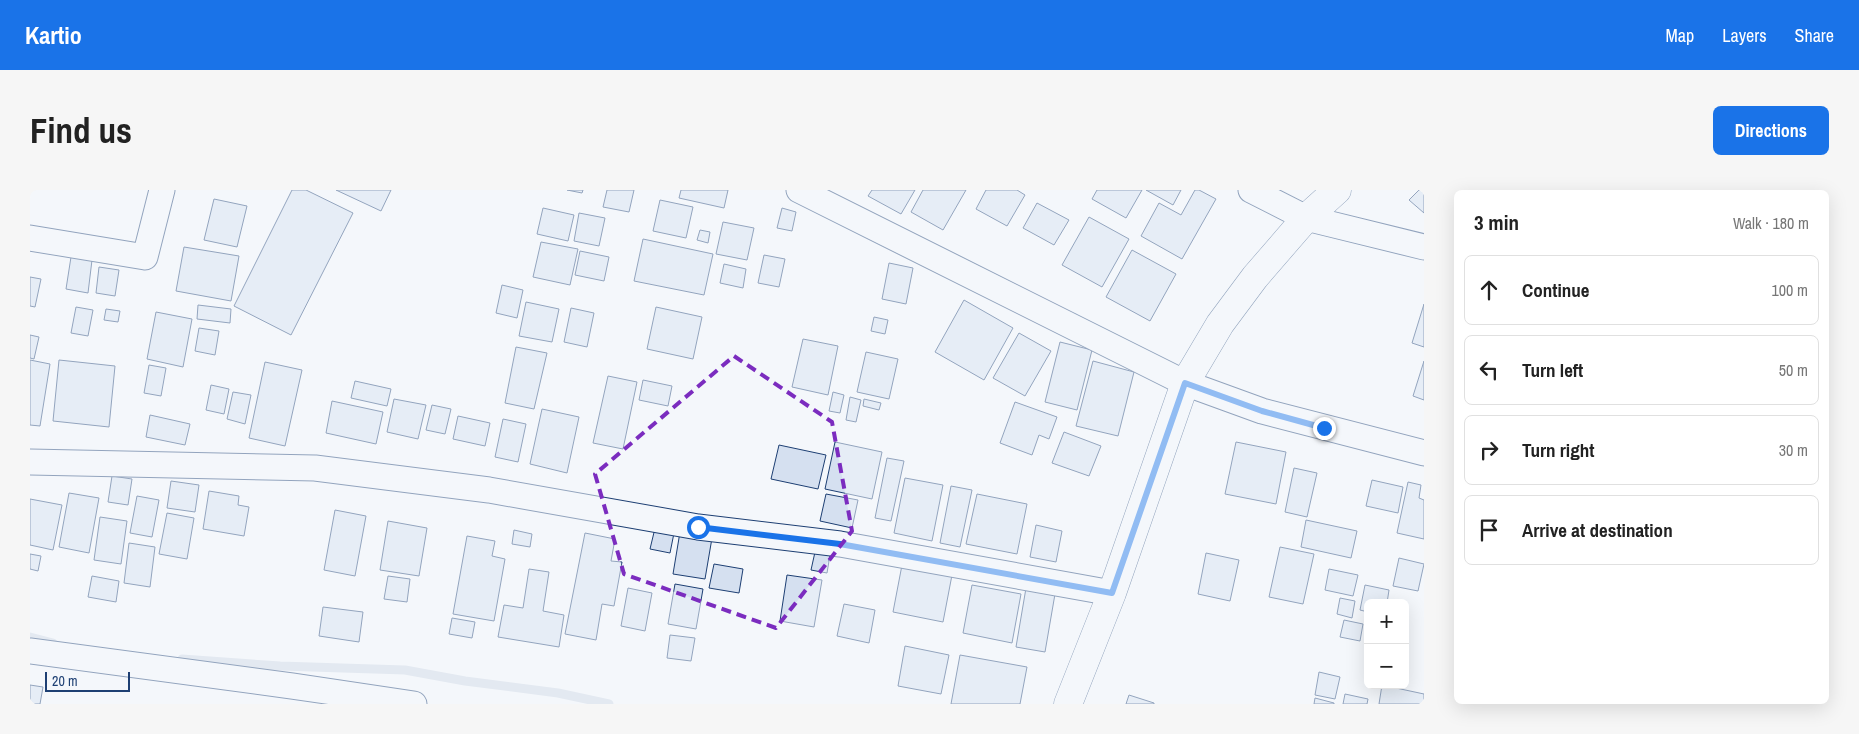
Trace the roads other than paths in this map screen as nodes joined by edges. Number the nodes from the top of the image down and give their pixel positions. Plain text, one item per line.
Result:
1 (162, 190) edge
2 (799, 190) edge
3 (1251, 190) edge
4 (1337, 190) edge
5 (1306, 218) junction
6 (30, 238) edge
7 (1424, 247) edge
8 (1185, 383) junction
9 (1424, 453) edge
10 (30, 462) edge
11 (1112, 593) junction
12 (30, 651) edge
13 (414, 704) edge
14 (1068, 704) edge

1 - 6 street
2 - 8 street
3 - 5 street
4 - 5 street
5 - 7 street
5 - 8 street
8 - 9 street
8 - 11 street
10 - 11 street
11 - 14 street
12 - 13 street

